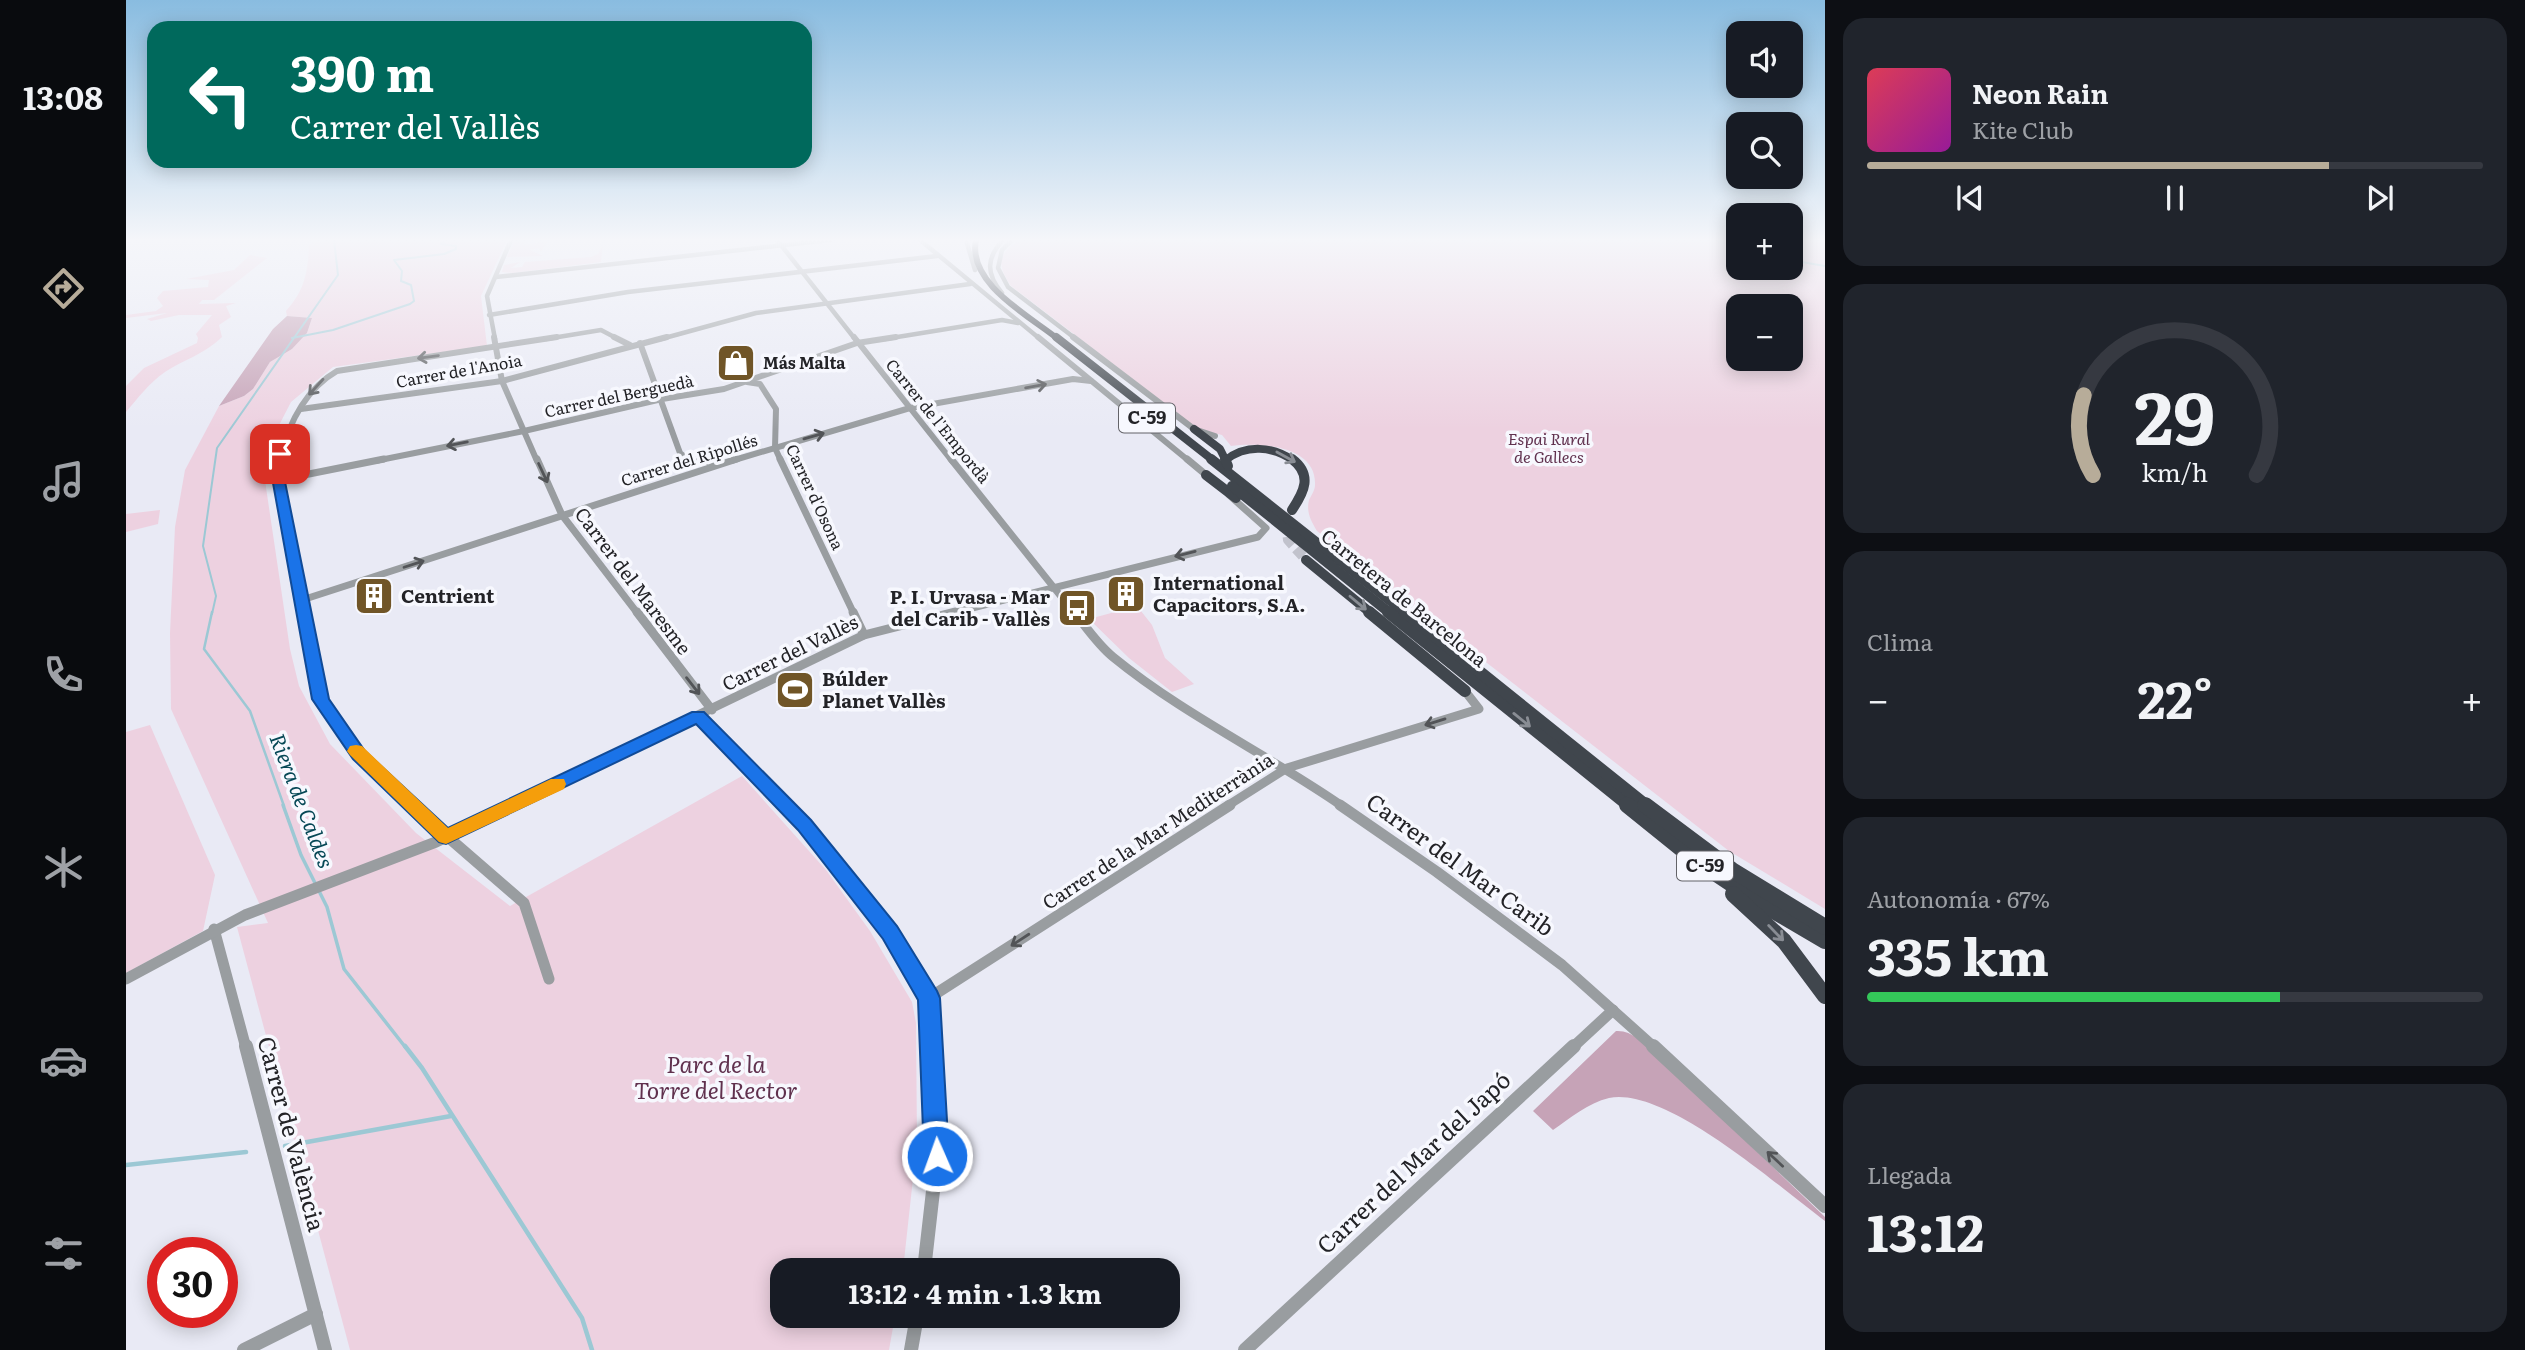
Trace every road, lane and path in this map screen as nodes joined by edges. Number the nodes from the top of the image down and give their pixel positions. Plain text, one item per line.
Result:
1 (487, 303) edge
2 (562, 303) edge
3 (826, 303) joint
4 (995, 303) edge
5 (1004, 303) edge
6 (1012, 303) edge
7 (1013, 303) edge
8 (1029, 303) edge
9 (1016, 306) junction
10 (1009, 314) junction
11 (489, 315) junction
12 (1002, 320) junction
13 (1020, 323) junction
14 (640, 343) junction
15 (857, 343) junction
16 (630, 345) junction
17 (495, 348) junction
18 (502, 381) junction
19 (744, 381) junction
20 (1092, 382) junction
21 (662, 399) junction
22 (910, 408) junction
23 (301, 410) junction
24 (1194, 429) junction
25 (524, 431) junction
26 (1215, 436) dead end
27 (775, 448) junction
28 (751, 455) junction
29 (1226, 460) junction
30 (1206, 475) junction
31 (279, 480) junction
32 (1246, 487) junction
33 (1292, 510) dead end
34 (562, 515) junction
35 (1297, 539) junction
36 (1306, 559) tunnel mouth
37 (1052, 587) junction
38 (302, 600) junction
39 (864, 635) junction
40 (1465, 691) joint
41 (712, 710) junction
42 (698, 716) junction
43 (1287, 768) junction
44 (1592, 779) junction
45 (446, 837) junction
46 (1825, 925) edge
47 (214, 929) junction
48 (1825, 942) edge
49 (126, 979) edge
50 (549, 979) dead end
51 (1825, 996) edge
52 (929, 998) junction
53 (1613, 1010) junction
54 (1825, 1206) edge
55 (925, 1258) edge
56 (316, 1314) junction
57 (915, 1328) edge
58 (244, 1350) edge
59 (325, 1350) edge
60 (911, 1350) edge
61 (1245, 1350) edge

1 - 11 street, Carrer del Maresme
2 - 11 street
3 - 14 street, Carrer de l'Anoia
3 - 15 street, Carrer de l'Empordà
4 - 10 street
5 - 35 highway, Carretera de Barcelona / C-59
6 - 9 highway, Carretera de Barcelona / C-59
7 - 9 street
8 - 24 street
9 - 32 highway, Carretera de Barcelona / C-59
10 - 12 street
10 - 13 street
11 - 17 street, Carrer del Maresme
12 - 13 street, Carrer del Berguedà
12 - 15 street, Carrer del Berguedà
13 - 20 street
14 - 16 street, Carrer de l'Anoia
14 - 21 street
15 - 19 street, Carrer del Berguedà
15 - 22 street, Carrer de l'Empordà
16 - 17 street
16 - 18 street, Carrer de l'Anoia
17 - 18 street, Carrer del Maresme
17 -> 23 street
18 - 23 street, Carrer de l'Anoia
18 - 25 street, Carrer del Maresme
19 - 21 street, Carrer del Berguedà
19 - 27 street, Carrer d'Osona
22 -> 20 street, Carrer del Ripollés
20 - 30 street
21 - 25 street, Carrer del Berguedà
21 - 28 street
27 -> 22 street, Carrer del Ripollés
22 - 37 street, Carrer de l'Empordà
23 - 31 street
24 - 26 street
24 - 29 highway
25 -> 31 street, Carrer del Berguedà
25 -> 34 street, Carrer del Maresme
27 - 28 street, Carrer del Ripollés
27 - 39 street, Carrer d'Osona
28 - 34 street, Carrer del Ripollés
29 - 32 highway
29 -> 33 highway
30 - 35 highway
30 -> 37 street, Carrer del Vallès
31 - 38 street
32 - 46 highway, Carretera de Barcelona / C-59
38 -> 34 street, Carrer del Ripollés
34 -> 41 street, Carrer del Maresme
35 -> 44 highway, Carretera de Barcelona / C-59
36 -> 40 highway
37 - 39 street, Carrer del Vallès
37 - 43 street, Carrer del Mar Carib
38 - 45 street
39 - 41 street, Carrer del Vallès
40 -> 43 street, Carrer de la Mar Mediterrània
41 - 42 street, Carrer del Vallès
42 - 45 street, Carrer del Vallès
42 - 52 street
43 -> 52 street, Carrer de la Mar Mediterrània
43 - 53 street, Carrer del Mar Carib
44 - 48 highway, Carretera de Barcelona / C-59
44 -> 51 highway
45 - 47 street, Carrer del Vallès
45 - 50 street
47 - 49 street, Carrer del Vallès
47 - 56 street, Carrer de València
52 - 55 street
54 -> 53 street, Carrer del Mar Carib
53 - 61 street, Carrer del Mar del Japó
56 - 58 street
56 - 59 street, Carrer de València
57 - 60 street

